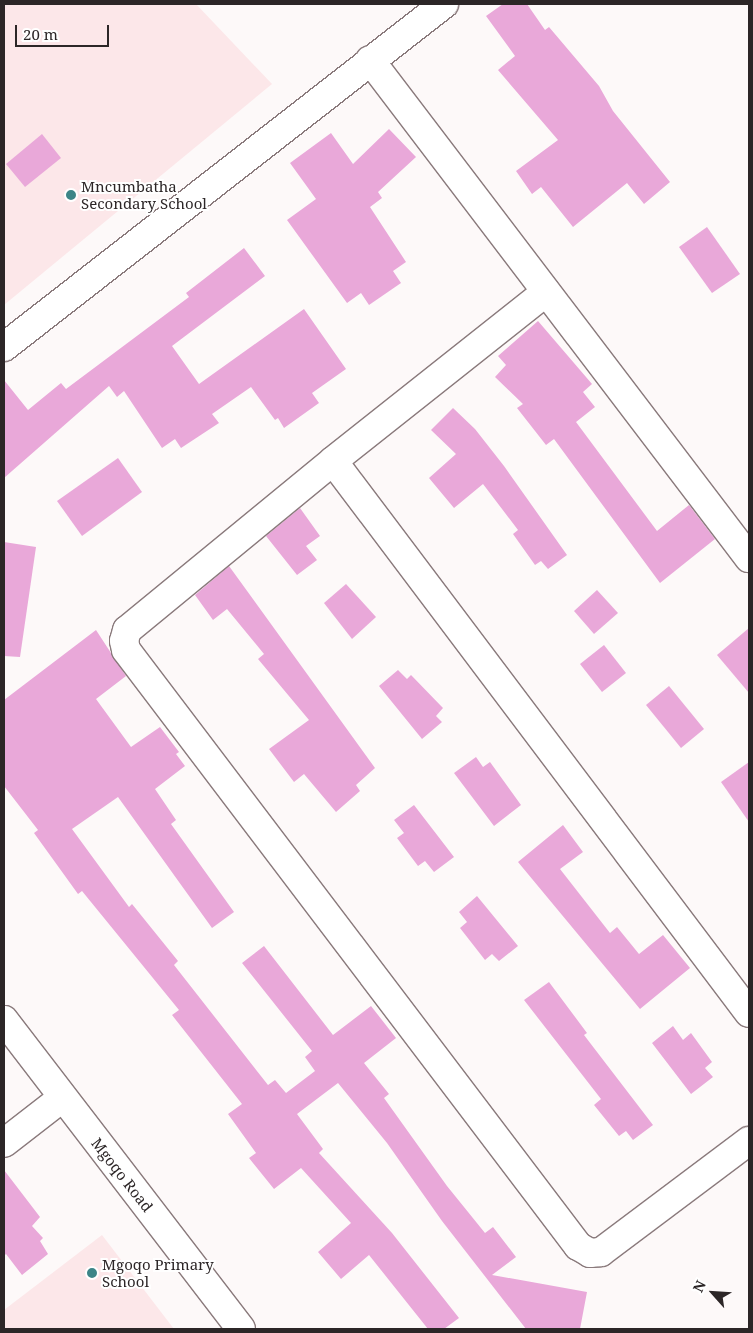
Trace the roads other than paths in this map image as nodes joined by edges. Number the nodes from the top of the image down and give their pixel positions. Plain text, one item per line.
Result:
1 (444, 4) edge
2 (370, 60) junction
3 (546, 292) junction
4 (4, 347) edge
5 (333, 461) junction
6 (749, 558) edge
7 (749, 1013) edge
8 (4, 1020) edge
9 (62, 1098) junction
10 (749, 1141) edge
11 (4, 1143) edge
12 (241, 1329) edge

1 - 2 street
2 - 3 street
2 - 4 street
3 - 5 street
3 - 6 street
5 - 7 street
5 - 10 street
8 - 9 street, Mgoqo Road
9 - 11 street
9 - 12 street, Mgoqo Road

